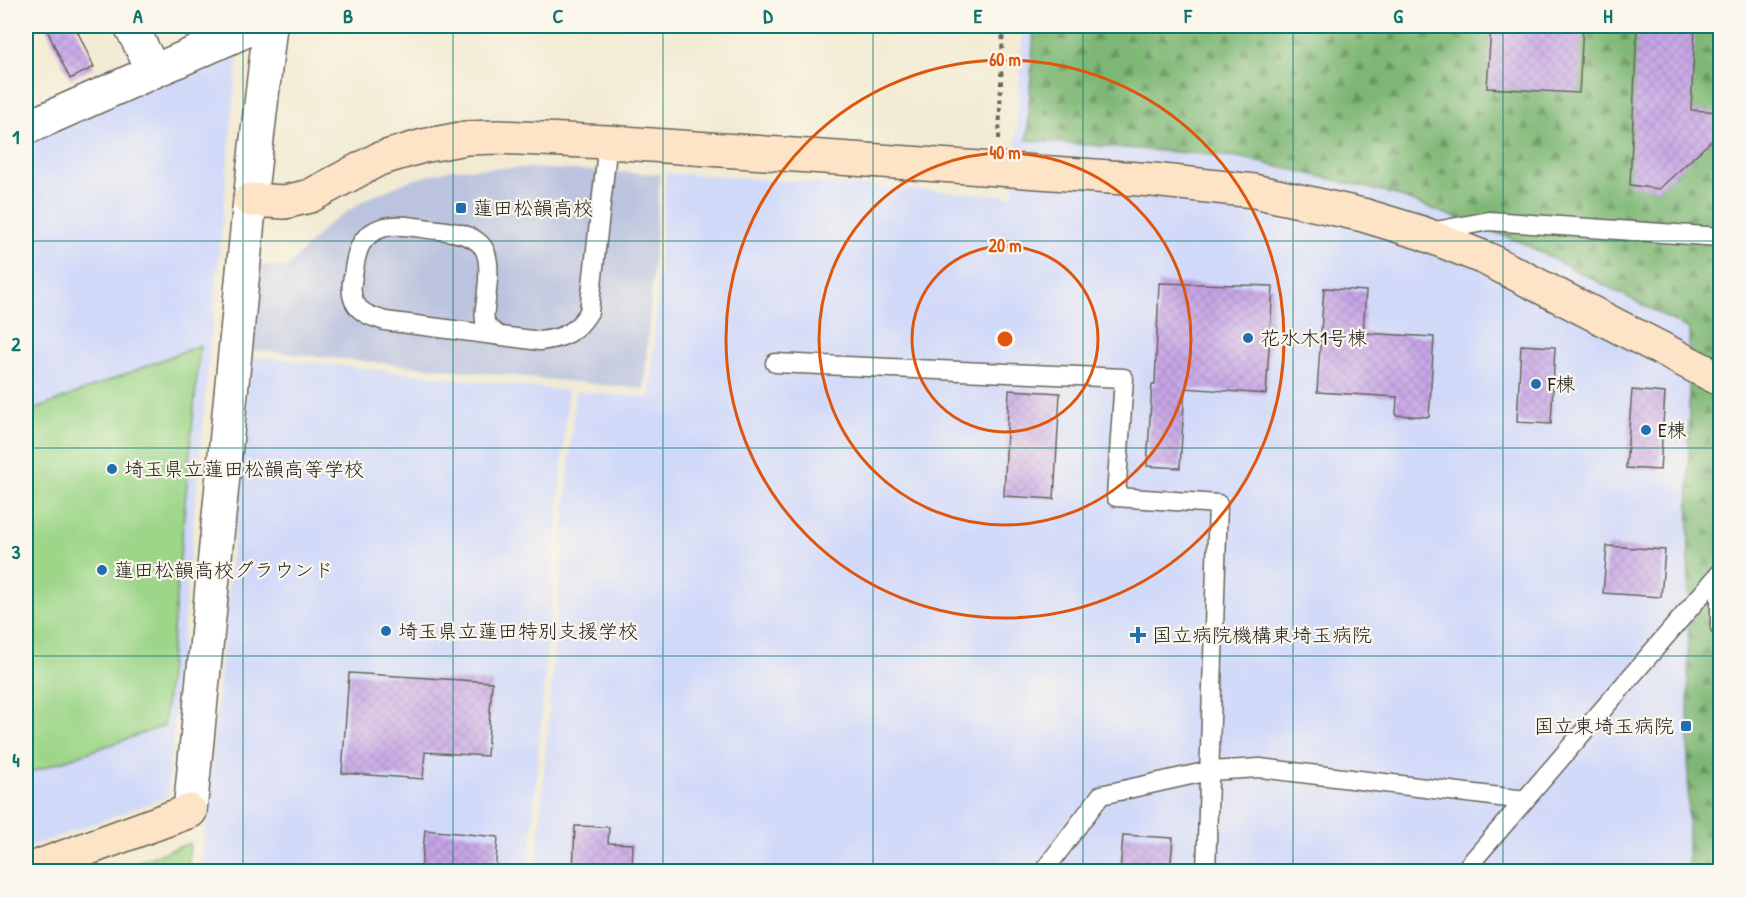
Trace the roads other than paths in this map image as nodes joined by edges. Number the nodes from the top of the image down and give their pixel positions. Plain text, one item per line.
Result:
1 (131, 26) edge
2 (256, 26) edge
3 (270, 26) edge
4 (153, 70) junction
5 (26, 128) edge
6 (608, 142) junction
7 (250, 200) junction
8 (1422, 233) junction
9 (1720, 237) edge
10 (499, 336) junction
11 (775, 363) dead end
12 (1720, 380) edge
13 (1720, 573) edge
14 (1720, 627) edge
15 (1209, 771) junction
16 (1525, 800) junction
17 (26, 871) edge
18 (1043, 872) edge
19 (1206, 872) edge
20 (1463, 872) edge

1 - 4 street
2 - 4 street
3 - 7 street
4 - 5 street
6 - 7 street
6 - 8 street
6 - 10 lane
7 - 17 street
8 - 9 lane
8 - 12 street
10 - 10 lane
11 - 15 lane
13 - 14 lane
13 - 16 lane
15 - 16 lane
15 - 18 lane
15 - 19 lane
16 - 20 lane

